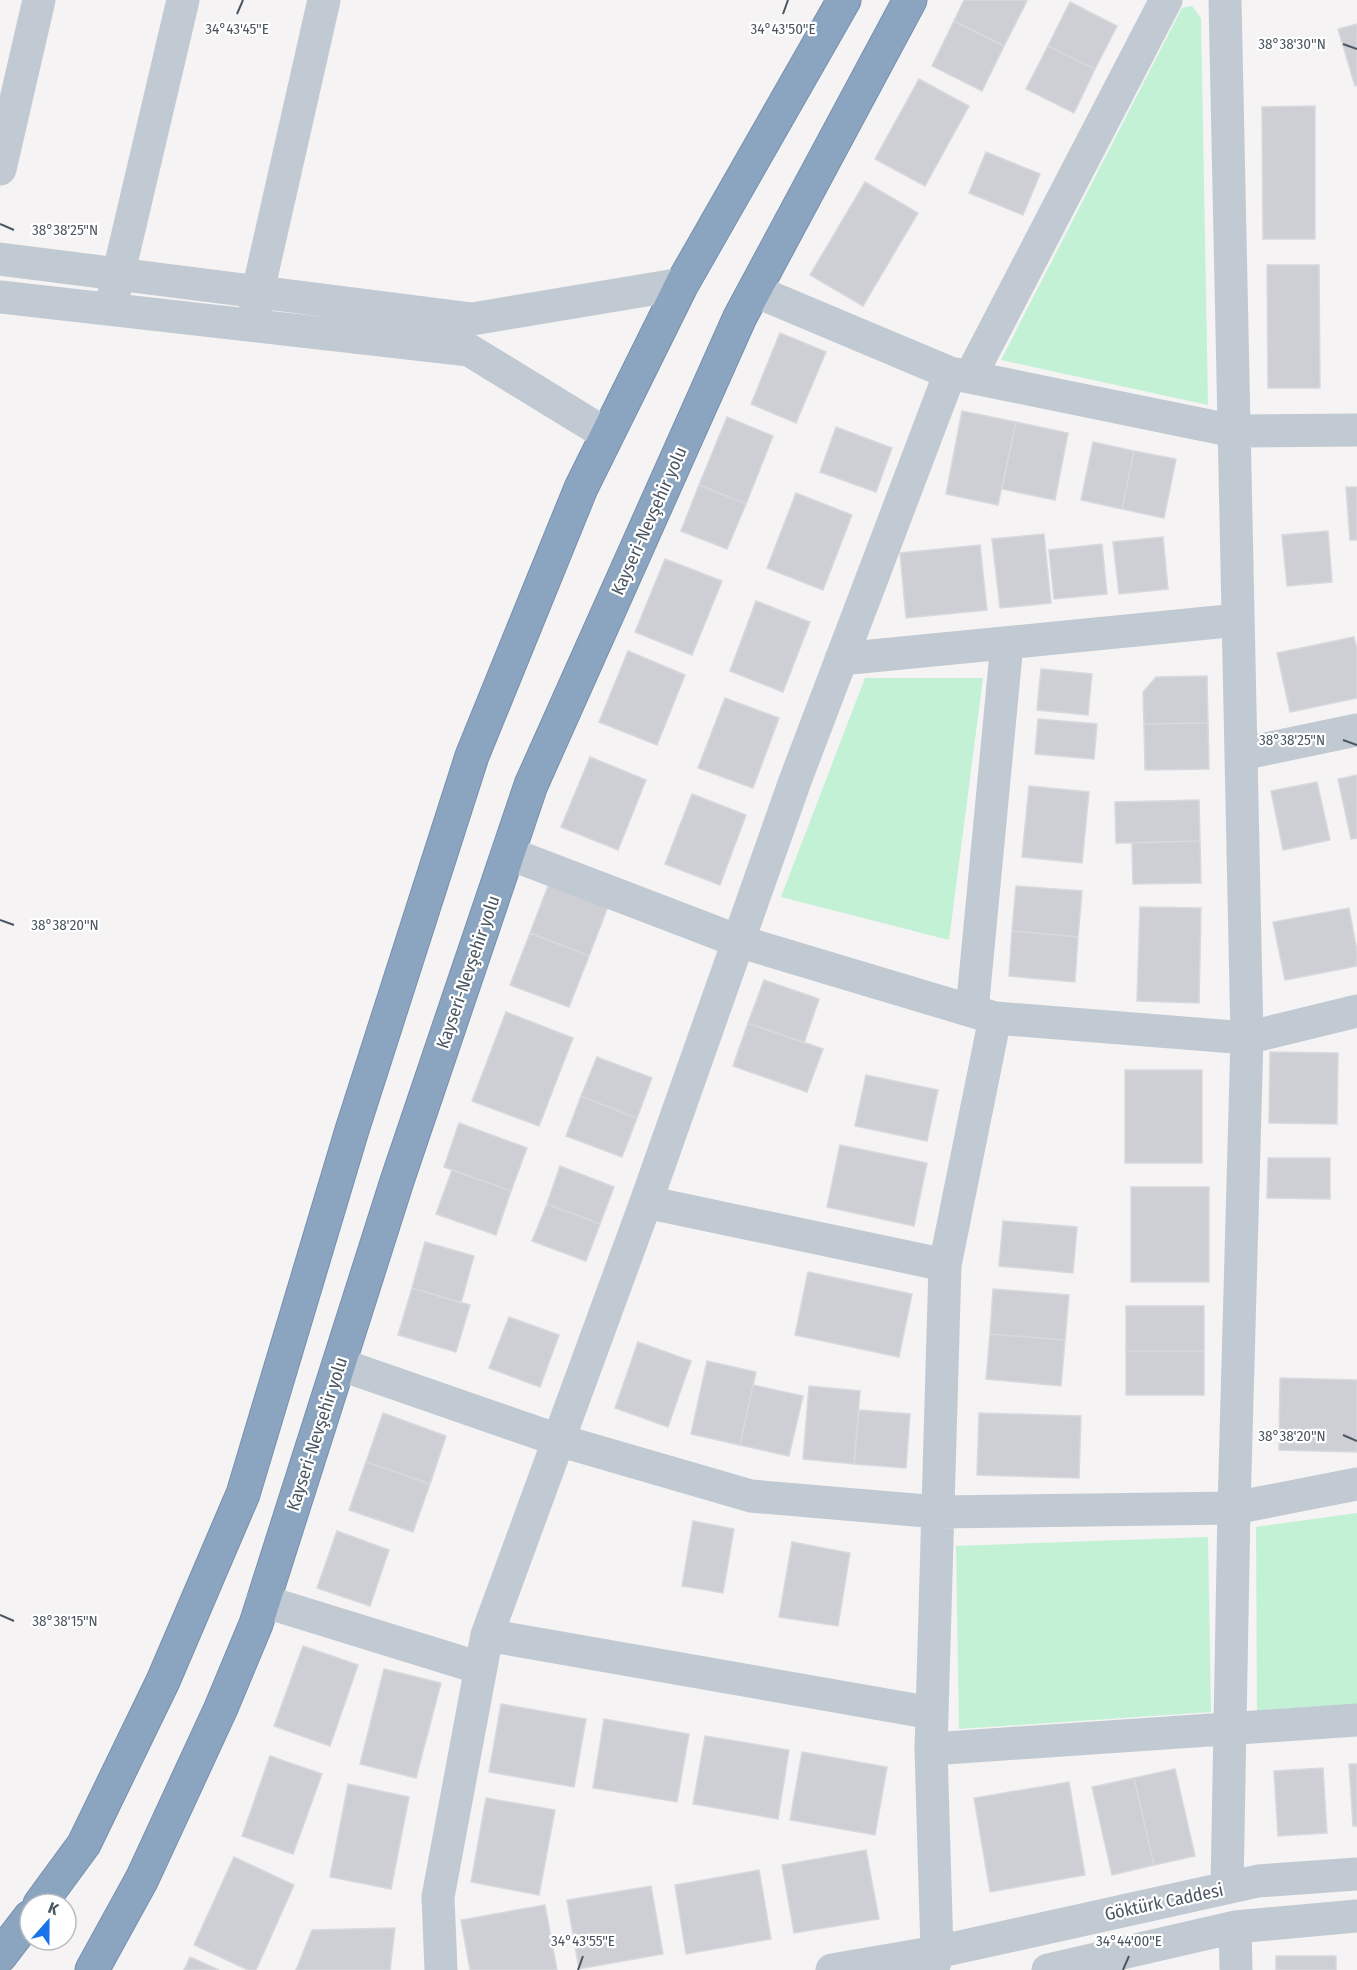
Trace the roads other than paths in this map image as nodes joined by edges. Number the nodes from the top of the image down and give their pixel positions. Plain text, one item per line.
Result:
1 (39, 0) edge
2 (183, 0) edge
3 (324, 0) edge
4 (844, 0) edge
5 (910, 0) edge
6 (1167, 0) edge
7 (1224, 0) edge
8 (0, 169) edge
9 (0, 259) edge
10 (119, 274) junction
11 (682, 284) junction
12 (258, 291) junction
13 (755, 291) junction
14 (0, 297) edge
15 (111, 309) junction
16 (254, 326) junction
17 (960, 375) junction
18 (1357, 430) edge
19 (1234, 431) junction
20 (606, 434) junction
21 (1238, 620) junction
22 (1007, 643) junction
23 (841, 659) junction
24 (1357, 730) edge
25 (1241, 754) junction
26 (508, 853) junction
27 (738, 941) junction
28 (1357, 1011) edge
29 (983, 1014) junction
30 (1247, 1038) junction
31 (646, 1202) junction
32 (945, 1265) junction
33 (339, 1364) junction
34 (558, 1440) junction
35 (1357, 1484) edge
36 (1234, 1508) junction
37 (938, 1512) junction
38 (263, 1601) junction
39 (486, 1635) junction
40 (480, 1668) junction
41 (932, 1713) junction
42 (1357, 1720) edge
43 (1230, 1727) junction
44 (931, 1749) junction
45 (1357, 1874) edge
46 (1227, 1888) junction
47 (49, 1892) edge
48 (1357, 1916) edge
49 (1236, 1928) junction
50 (18, 1933) edge
51 (0, 1956) edge
52 (935, 1961) edge
53 (92, 1970) edge
54 (441, 1970) edge
55 (832, 1970) edge
56 (1048, 1970) edge
57 (1236, 1970) edge

1 - 8 street
2 - 10 street
3 - 12 street
4 - 11 highway
5 - 13 highway, Kayseri-Nevşehir yolu
6 - 17 street
7 - 19 street
9 - 10 street
10 - 12 street
10 - 15 street
11 - 12 street
11 - 20 highway
12 - 16 street
13 - 17 street
13 - 26 highway, Kayseri-Nevşehir yolu
14 - 15 street
15 - 16 street
16 - 20 street
17 - 19 street
17 - 23 street
18 - 19 street
19 - 21 street
20 - 47 highway
21 - 22 street
21 - 25 street
22 - 23 street
22 - 29 street
23 - 27 street
24 - 25 street
25 - 30 street
26 - 27 street
26 - 33 highway, Kayseri-Nevşehir yolu
27 - 29 street
27 - 31 street
28 - 30 street
29 - 30 street
29 - 32 street
30 - 36 street
31 - 32 street
31 - 34 street
32 - 37 street
33 - 34 street
33 - 38 highway, Kayseri-Nevşehir yolu
34 - 37 street
34 - 39 street
35 - 36 street
36 - 37 street
36 - 43 street
37 - 41 street
38 - 40 street
38 - 53 highway, Kayseri-Nevşehir yolu
39 - 40 street
39 - 41 street
40 - 54 street
41 - 44 street
42 - 43 street
43 - 44 street
43 - 46 street
44 - 52 street
45 - 46 street, Göktürk Caddesi
46 - 52 street, Göktürk Caddesi
48 - 49 street
49 - 56 street
49 - 57 street
50 - 51 highway
52 - 55 street, Göktürk Caddesi

